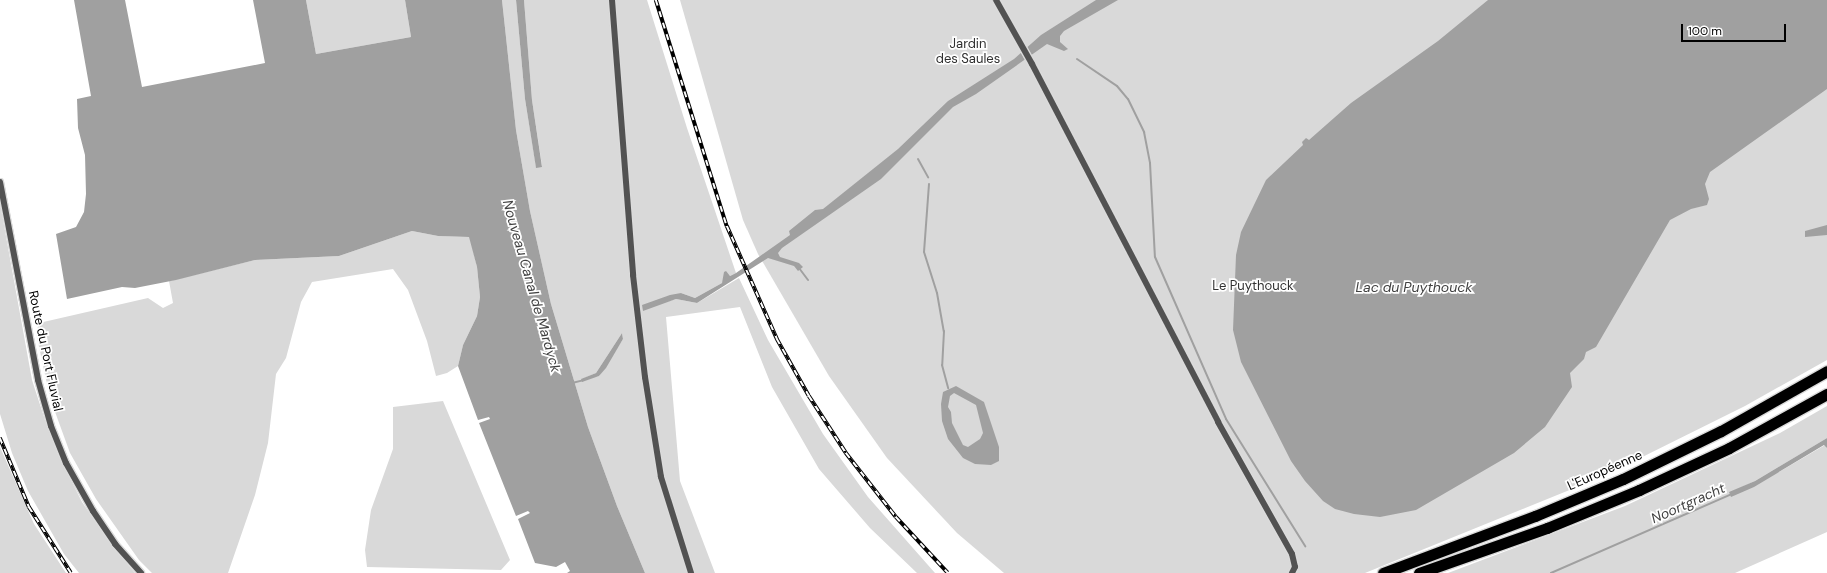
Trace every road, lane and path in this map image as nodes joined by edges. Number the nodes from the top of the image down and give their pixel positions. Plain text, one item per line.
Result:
1 (612, 0) edge
2 (996, 0) edge
3 (0, 182) edge
4 (1827, 371) edge
5 (1827, 394) edge
6 (141, 573) edge
7 (691, 573) edge
8 (1292, 573) edge
9 (1383, 573) edge
10 (1419, 573) edge

1 - 7 street
2 - 8 street
3 - 6 street, Route du Port Fluvial
4 - 9 highway, L'Européenne
5 - 10 highway

